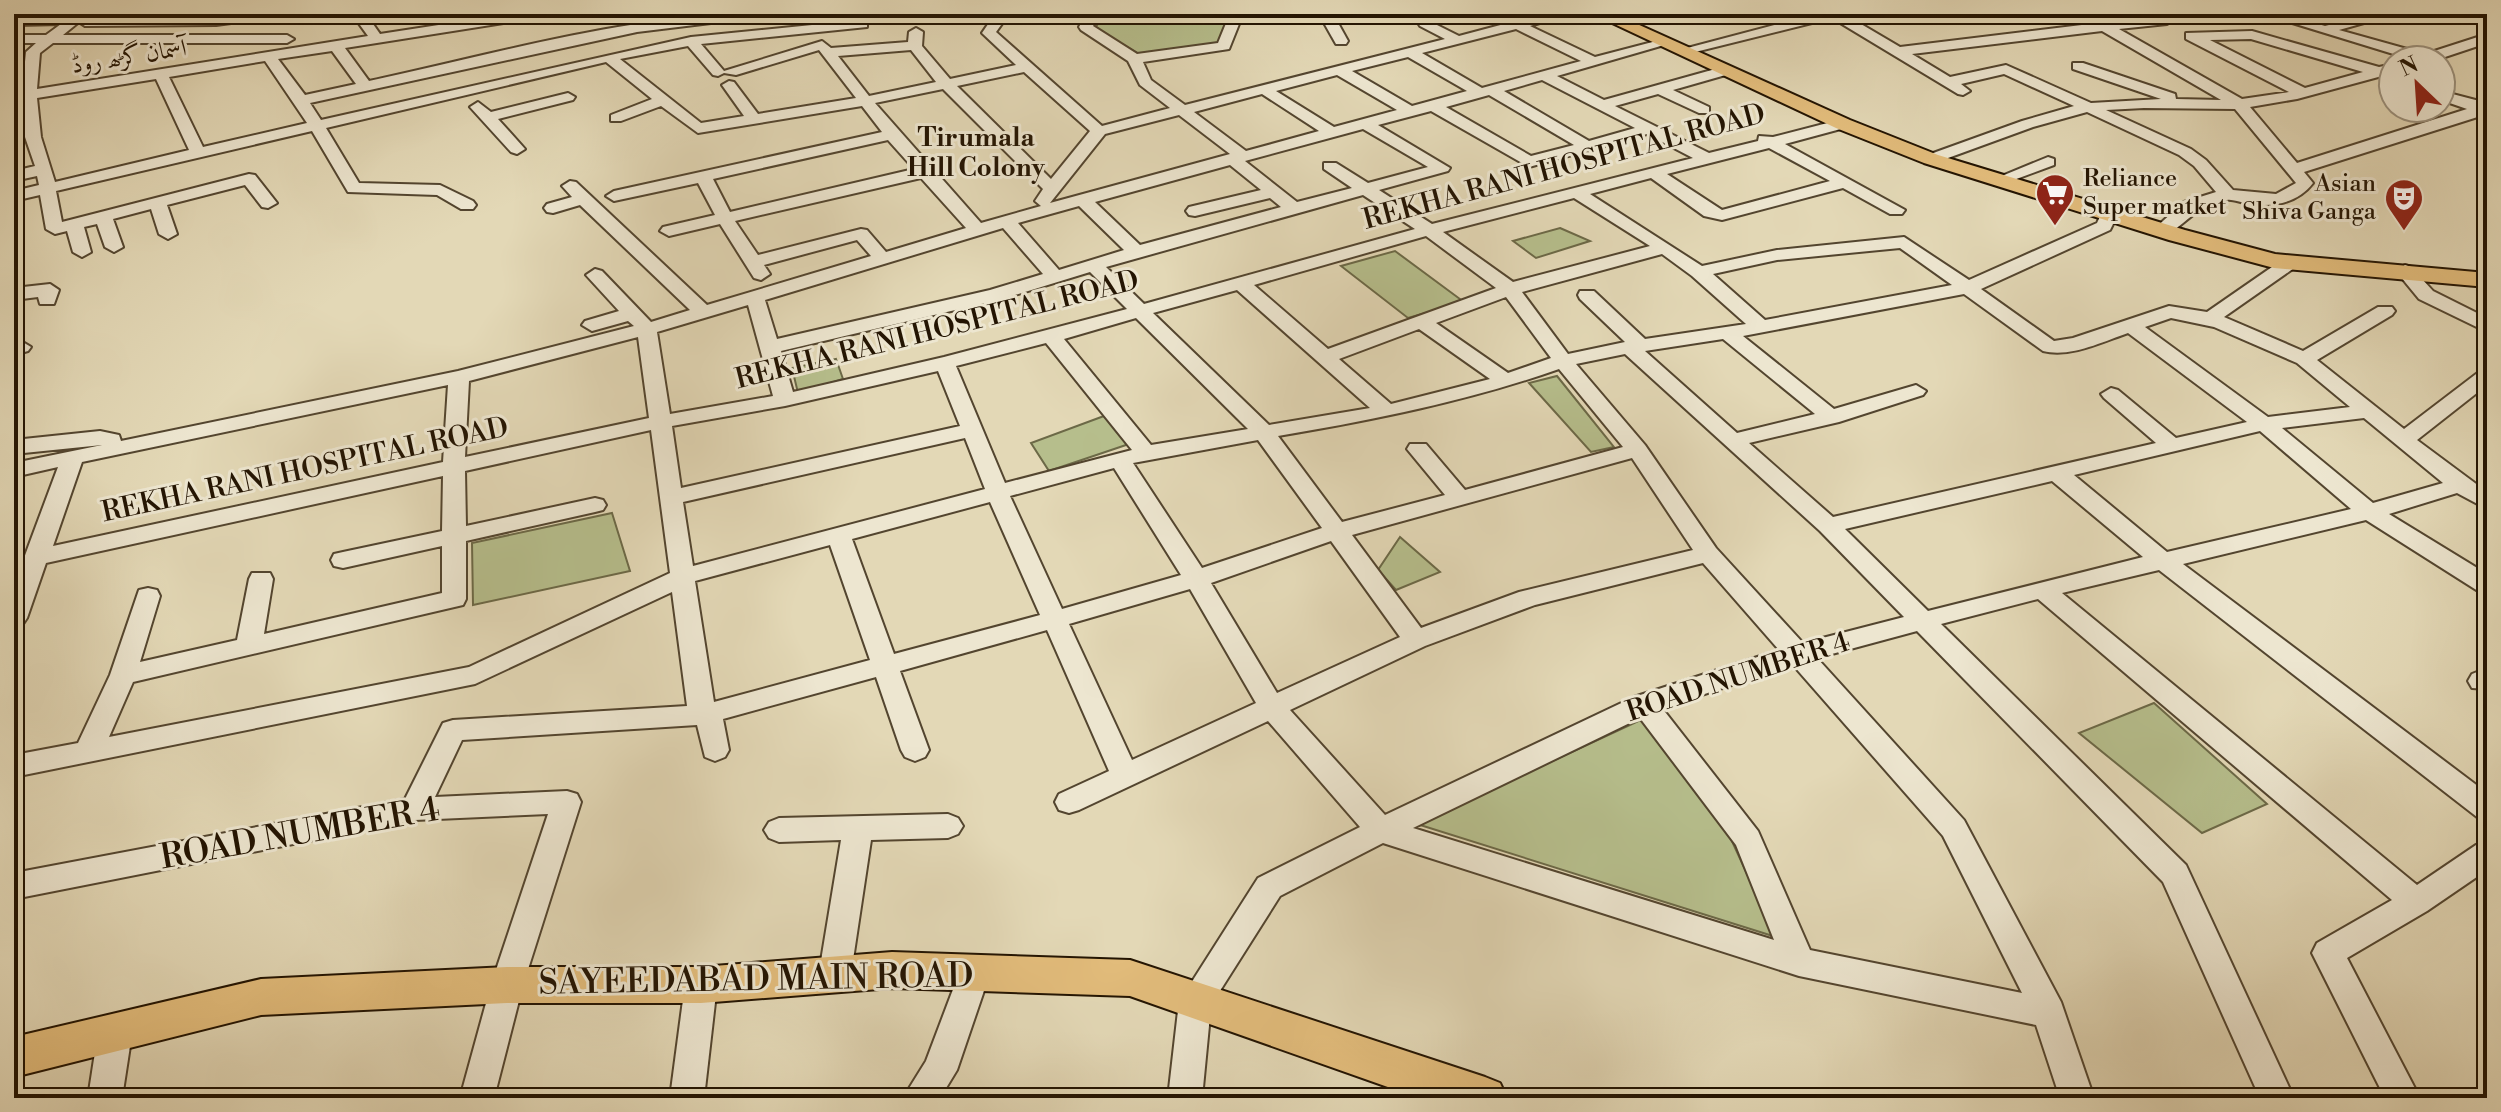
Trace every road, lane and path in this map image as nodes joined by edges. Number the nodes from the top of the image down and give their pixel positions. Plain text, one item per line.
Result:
1 (270, 14) edge
2 (535, 14) edge
3 (752, 14) edge
4 (1002, 14) edge
5 (1093, 14) edge
6 (1161, 14) edge
7 (1326, 14) edge
8 (1496, 14) edge
9 (1561, 14) edge
10 (1601, 14) edge
11 (1833, 14) edge
12 (2083, 14) edge
13 (2270, 14) edge
14 (2389, 14) edge
15 (2475, 14) edge
16 (436, 15) edge
17 (1236, 16) edge
18 (685, 17) edge
19 (76, 18) edge
20 (2487, 18) edge
21 (2044, 19) dead end
22 (16, 21) dead end
23 (1425, 23) dead end
24 (862, 24) dead end
25 (1518, 25) junction
26 (2171, 25) edge
27 (368, 26) edge
28 (2105, 26) junction
29 (2328, 29) junction
30 (2065, 30) junction
31 (409, 33) junction
32 (49, 38) junction
33 (2487, 38) edge
34 (14, 39) edge
35 (1457, 40) junction
36 (691, 41) junction
37 (1341, 41) dead end
38 (335, 45) junction
39 (2377, 45) edge
40 (2459, 45) joint
41 (1674, 47) junction
42 (413, 49) dead end
43 (527, 51) junction
44 (828, 52) junction
45 (1409, 52) junction
46 (1897, 52) junction
47 (268, 56) junction
48 (609, 57) junction
49 (2487, 57) edge
50 (1134, 59) junction
51 (2099, 61) dead end
52 (1594, 62) junction
53 (1027, 67) junction
54 (2066, 69) junction
55 (2377, 69) edge
56 (1339, 70) junction
57 (1724, 71) junction
58 (546, 72) junction
59 (161, 75) junction
60 (2377, 75) edge
61 (726, 76) junction
62 (1545, 76) junction
63 (2029, 79) junction
64 (1949, 82) junction
65 (946, 84) junction
66 (365, 86) junction
67 (1264, 89) junction
68 (1659, 89) junction
69 (1485, 91) junction
70 (461, 92) junction
71 (1968, 93) dead end
72 (2303, 93) junction
73 (22, 96) edge
74 (568, 97) dead end
75 (301, 100) junction
76 (663, 100) junction
77 (2457, 100) edge
78 (865, 101) junction
79 (2184, 102) junction
80 (2239, 104) junction
81 (1432, 105) junction
82 (1602, 105) junction
83 (2090, 107) junction
84 (1181, 109) junction
85 (2485, 109) edge
86 (1704, 110) dead end
87 (1409, 111) junction
88 (488, 117) junction
89 (616, 118) dead end
90 (754, 119) junction
91 (1364, 123) junction
92 (1843, 124) junction
93 (315, 126) junction
94 (1649, 129) junction
95 (1099, 131) junction
96 (1330, 132) junction
97 (1751, 132) dead end
98 (892, 135) junction
99 (33, 137) junction
100 (14, 141) edge
101 (1772, 142) junction
102 (1587, 146) junction
103 (517, 149) dead end
104 (198, 153) junction
105 (1237, 157) junction
106 (1706, 158) junction
107 (1931, 159) junction
108 (2048, 162) dead end
109 (1330, 166) dead end
110 (44, 169) junction
111 (2293, 170) junction
112 (924, 172) junction
113 (1653, 172) junction
114 (14, 176) edge
115 (703, 176) junction
116 (2000, 180) junction
117 (1845, 182) junction
118 (48, 188) junction
119 (1052, 189) junction
120 (1364, 191) junction
121 (1273, 192) junction
122 (1576, 192) junction
123 (2227, 194) junction
124 (14, 196) edge
125 (614, 196) dead end
126 (1084, 201) junction
127 (157, 202) junction
128 (268, 203) dead end
129 (467, 205) dead end
130 (553, 208) dead end
131 (1296, 210) junction
132 (1896, 210) dead end
133 (1195, 211) dead end
134 (1034, 213) junction
135 (2109, 214) junction
136 (103, 217) junction
137 (725, 218) junction
138 (1007, 221) junction
139 (74, 224) junction
140 (977, 229) junction
141 (1429, 230) junction
142 (2162, 230) junction
143 (669, 231) dead end
144 (168, 234) dead end
145 (114, 247) dead end
146 (1665, 248) junction
147 (82, 252) dead end
148 (1136, 252) junction
149 (883, 259) junction
150 (753, 262) junction
151 (2291, 262) junction
152 (1093, 265) junction
153 (2405, 271) junction
154 (1699, 272) junction
155 (595, 275) dead end
156 (1055, 277) junction
157 (2487, 280) edge
158 (1239, 282) junction
159 (1970, 287) junction
160 (1510, 289) junction
161 (14, 294) edge
162 (764, 295) junction
163 (1587, 295) dead end
164 (47, 300) dead end
165 (2453, 309) junction
166 (1139, 310) junction
167 (2385, 311) dead end
168 (703, 312) junction
169 (2487, 314) edge
170 (2209, 319) junction
171 (1421, 321) junction
172 (639, 322) junction
173 (592, 325) dead end
174 (1760, 326) junction
175 (2131, 326) junction
176 (2487, 326) edge
177 (1727, 333) junction
178 (1051, 336) junction
179 (1634, 346) junction
180 (770, 347) junction
181 (1327, 356) junction
182 (2304, 359) junction
183 (1563, 361) junction
184 (945, 363) junction
185 (459, 377) junction
186 (1506, 381) junction
187 (2484, 381) edge
188 (1916, 391) dead end
189 (2111, 394) dead end
190 (785, 400) junction
191 (1387, 411) junction
192 (2370, 411) junction
193 (1831, 417) junction
194 (659, 422) junction
195 (2264, 424) junction
196 (973, 430) junction
197 (1263, 431) junction
198 (2406, 438) junction
199 (1734, 440) junction
200 (2173, 446) junction
201 (14, 447) edge
202 (114, 449) junction
203 (1418, 449) dead end
204 (1637, 450) junction
205 (1133, 456) junction
206 (73, 458) junction
207 (454, 465) junction
208 (14, 470) edge
209 (2058, 474) junction
210 (2460, 485) junction
211 (998, 494) junction
212 (673, 497) junction
213 (1459, 497) junction
214 (2487, 502) edge
215 (595, 505) dead end
216 (2369, 512) junction
217 (1828, 526) junction
218 (1335, 532) junction
219 (455, 536) junction
220 (839, 537) junction
221 (1708, 554) junction
222 (343, 560) dead end
223 (2162, 560) junction
224 (27, 573) edge
225 (684, 576) junction
226 (261, 579) dead end
227 (1196, 579) junction
228 (2487, 585) edge
229 (2042, 589) junction
230 (148, 596) dead end
231 (14, 618) edge
232 (1923, 619) junction
233 (1053, 620) junction
234 (1416, 640) junction
235 (249, 647) junction
236 (1797, 654) junction
237 (884, 665) junction
238 (123, 675) junction
239 (1644, 704) junction
240 (1273, 709) junction
241 (706, 714) junction
242 (89, 750) junction
243 (715, 750) dead end
244 (915, 750) dead end
245 (14, 766) edge
246 (1125, 776) junction
247 (1069, 802) dead end
248 (415, 809) junction
249 (2487, 809) edge
250 (948, 826) dead end
251 (858, 828) junction
252 (779, 830) dead end
253 (1381, 830) junction
254 (2487, 854) edge
255 (14, 886) edge
256 (2416, 902) junction
257 (1799, 962) junction
258 (835, 973) junction
259 (974, 973) junction
260 (507, 985) junction
261 (701, 985) junction
262 (1195, 1002) junction
263 (2049, 1013) junction
264 (115, 1033) junction
265 (14, 1057) edge
266 (1462, 1095) edge
267 (105, 1098) edge
268 (477, 1098) edge
269 (687, 1098) edge
270 (920, 1098) edge
271 (1185, 1098) edge
272 (2077, 1098) edge
273 (2277, 1098) edge
274 (2403, 1098) edge

1 - 19 street
2 - 31 street, آسمان گڑھ روڈ
3 - 18 street
4 - 53 street
5 - 50 street
6 - 17 street
7 - 37 street
8 - 25 street
9 - 25 street
10 - 41 main road
11 - 41 street
11 - 46 street
12 - 28 street
13 - 29 street
14 - 29 street
15 - 20 street
16 - 27 street
17 - 50 street
18 - 43 street
19 - 22 street
19 - 32 street
21 - 30 street
23 - 35 street
24 - 36 street
25 - 35 street
25 - 52 street
26 - 28 street
26 - 55 street
26 - 72 street
27 - 31 street, آسمان گڑھ روڈ
27 - 32 street
27 - 38 street, آسمان گڑھ روڈ
28 - 30 street
28 - 80 street
29 - 39 street
30 - 46 street
31 - 42 street
32 - 34 street
32 - 73 street
33 - 40 street
35 - 45 street
36 - 48 street
36 - 61 street
38 - 47 street, آسمان گڑھ روڈ
38 - 66 street
40 - 49 street
41 - 52 street
41 - 57 main road
43 - 58 street
43 - 66 street
44 - 61 street
44 - 65 street
44 - 78 street
45 - 56 street
45 - 69 street
46 - 64 street
47 - 59 street, آسمان گڑھ روڈ
47 - 75 street
48 - 58 street
48 - 76 street
50 - 84 street
51 - 54 street
52 - 62 street
53 - 65 street
53 - 95 street
54 - 63 street
54 - 79 street
56 - 67 street
56 - 87 street
57 - 68 street
57 - 92 main road
58 - 70 street
59 - 73 street, آسمان گڑھ روڈ
59 - 104 street
60 - 72 street
61 - 90 street
62 - 69 street
62 - 82 street
63 - 64 street
63 - 83 street
64 - 71 street
65 - 78 street
65 - 119 street
66 - 75 street
67 - 84 street
67 - 96 street
68 - 82 street
68 - 86 street
69 - 81 street
69 - 102 street
70 - 88 street
70 - 93 street
72 - 80 street
73 - 99 street
74 - 88 street
75 - 93 street
76 - 89 street
76 - 90 street
77 - 85 street
78 - 90 street
78 - 98 street
79 - 80 street
79 - 83 street
80 - 111 street
81 - 87 street
81 - 102 street
82 - 94 street
83 - 107 street
83 - 123 street
84 - 95 street
84 - 105 street
85 - 111 street
87 - 91 street
88 - 103 street
91 - 96 street
91 - 120 street
92 - 101 street, REKHA RANI HOSPITAL ROAD
92 - 107 main road
93 - 104 street
93 - 129 street
94 - 102 street
94 - 106 street
95 - 119 street
96 - 105 street
97 - 101 street
98 - 112 street
98 - 115 street
99 - 100 street
99 - 110 street
101 - 106 street, REKHA RANI HOSPITAL ROAD
101 - 117 street
104 - 118 street
105 - 121 street
105 - 126 street
106 - 113 street, REKHA RANI HOSPITAL ROAD
107 - 116 main road
108 - 116 street
109 - 120 street
110 - 114 street
110 - 118 street
111 - 123 street
112 - 137 street
112 - 140 street
113 - 117 street
113 - 122 street, REKHA RANI HOSPITAL ROAD
115 - 125 street
115 - 137 street
116 - 135 main road
117 - 132 street
118 - 124 street
118 - 139 street
119 - 134 street
120 - 131 street
120 - 141 street
121 - 131 street
121 - 133 street
122 - 141 street, REKHA RANI HOSPITAL ROAD
122 - 146 street
123 - 142 street
126 - 134 street
126 - 148 street
127 - 128 street
127 - 136 street
127 - 144 street
130 - 168 street
131 - 148 street
134 - 138 street
135 - 142 main road
135 - 159 street
136 - 139 street
136 - 145 street
137 - 143 street
137 - 150 street
138 - 140 street
138 - 156 street
139 - 147 street
140 - 149 street
141 - 158 street, REKHA RANI HOSPITAL ROAD
141 - 160 street
142 - 151 main road
146 - 154 street
146 - 160 street
148 - 152 street
149 - 150 street
149 - 162 street
150 - 162 street
151 - 153 main road
151 - 170 street
152 - 156 street
152 - 166 street
153 - 157 main road
153 - 165 street
154 - 159 street
154 - 174 street
155 - 172 street
156 - 180 street
158 - 166 street, REKHA RANI HOSPITAL ROAD
158 - 181 street
159 - 174 street
159 - 175 street
160 - 171 street
160 - 183 street
161 - 164 street
162 - 168 street
162 - 180 street
163 - 179 street
165 - 169 street
165 - 176 street
166 - 178 street, REKHA RANI HOSPITAL ROAD
166 - 197 street
167 - 182 street
168 - 172 street
170 - 175 street
170 - 182 street
171 - 181 street
171 - 186 street
172 - 173 street
172 - 185 street
172 - 194 street
174 - 177 street
175 - 195 street
177 - 179 street
177 - 193 street
178 - 184 street, REKHA RANI HOSPITAL ROAD
178 - 205 street
179 - 183 street
179 - 199 street
180 - 190 street
181 - 191 street
182 - 192 street
183 - 186 street
183 - 204 street
184 - 190 street, REKHA RANI HOSPITAL ROAD
184 - 196 street
185 - 202 street
185 - 207 street
186 - 191 street
187 - 198 street
188 - 193 street
189 - 200 street
190 - 194 street, REKHA RANI HOSPITAL ROAD
191 - 197 street
192 - 195 street
192 - 198 street
193 - 199 street
194 - 207 street, REKHA RANI HOSPITAL ROAD
194 - 212 street
195 - 200 street
195 - 216 street
196 - 211 street
196 - 212 street
197 - 205 street
197 - 218 street
198 - 210 street
199 - 217 street
200 - 209 street
201 - 202 street
202 - 206 street
203 - 213 street
204 - 213 street
204 - 221 street
205 - 211 street
205 - 227 street
206 - 208 street
206 - 224 street
207 - 219 street
207 - 224 street, REKHA RANI HOSPITAL ROAD
209 - 217 street
209 - 223 street
210 - 214 street
210 - 216 street, ROAD NUMBER 4
211 - 220 street
211 - 233 street
212 - 225 street
213 - 218 street
215 - 219 street
216 - 223 street, ROAD NUMBER 4
216 - 228 street
217 - 232 street
218 - 227 street
218 - 234 street
219 - 222 street
219 - 235 street
220 - 225 street
220 - 237 street
221 - 234 street
221 - 236 street
223 - 229 street, ROAD NUMBER 4
223 - 249 street
224 - 231 street
225 - 241 street
225 - 242 street
226 - 235 street
227 - 233 street
227 - 240 street
229 - 232 street, ROAD NUMBER 4
229 - 256 street
230 - 238 street
232 - 236 street, ROAD NUMBER 4
232 - 273 street
233 - 237 street
233 - 246 street
234 - 240 street
235 - 238 street
236 - 239 street, ROAD NUMBER 4
236 - 263 street
237 - 241 street
237 - 244 street
238 - 242 street
239 - 253 street, ROAD NUMBER 4
239 - 257 street
240 - 246 street
240 - 253 street
241 - 243 street
241 - 248 street
242 - 245 street
246 - 247 street
248 - 255 street, ROAD NUMBER 4
248 - 260 street, ROAD NUMBER 4
250 - 251 street
251 - 252 street
251 - 258 street
253 - 257 street
253 - 262 street, ROAD NUMBER 4
254 - 256 street
256 - 274 street
257 - 263 street
258 - 259 main road, SAYEEDABAD MAIN ROAD
258 - 261 main road, SAYEEDABAD MAIN ROAD
259 - 262 main road, SAYEEDABAD MAIN ROAD
259 - 270 street
260 - 261 main road, SAYEEDABAD MAIN ROAD
260 - 264 main road, SAYEEDABAD MAIN ROAD
260 - 268 street, ROAD NUMBER 4
261 - 269 street
262 - 266 main road, SAYEEDABAD MAIN ROAD
262 - 271 street, ROAD NUMBER 4
263 - 272 street
264 - 265 main road, SAYEEDABAD MAIN ROAD
264 - 267 street

